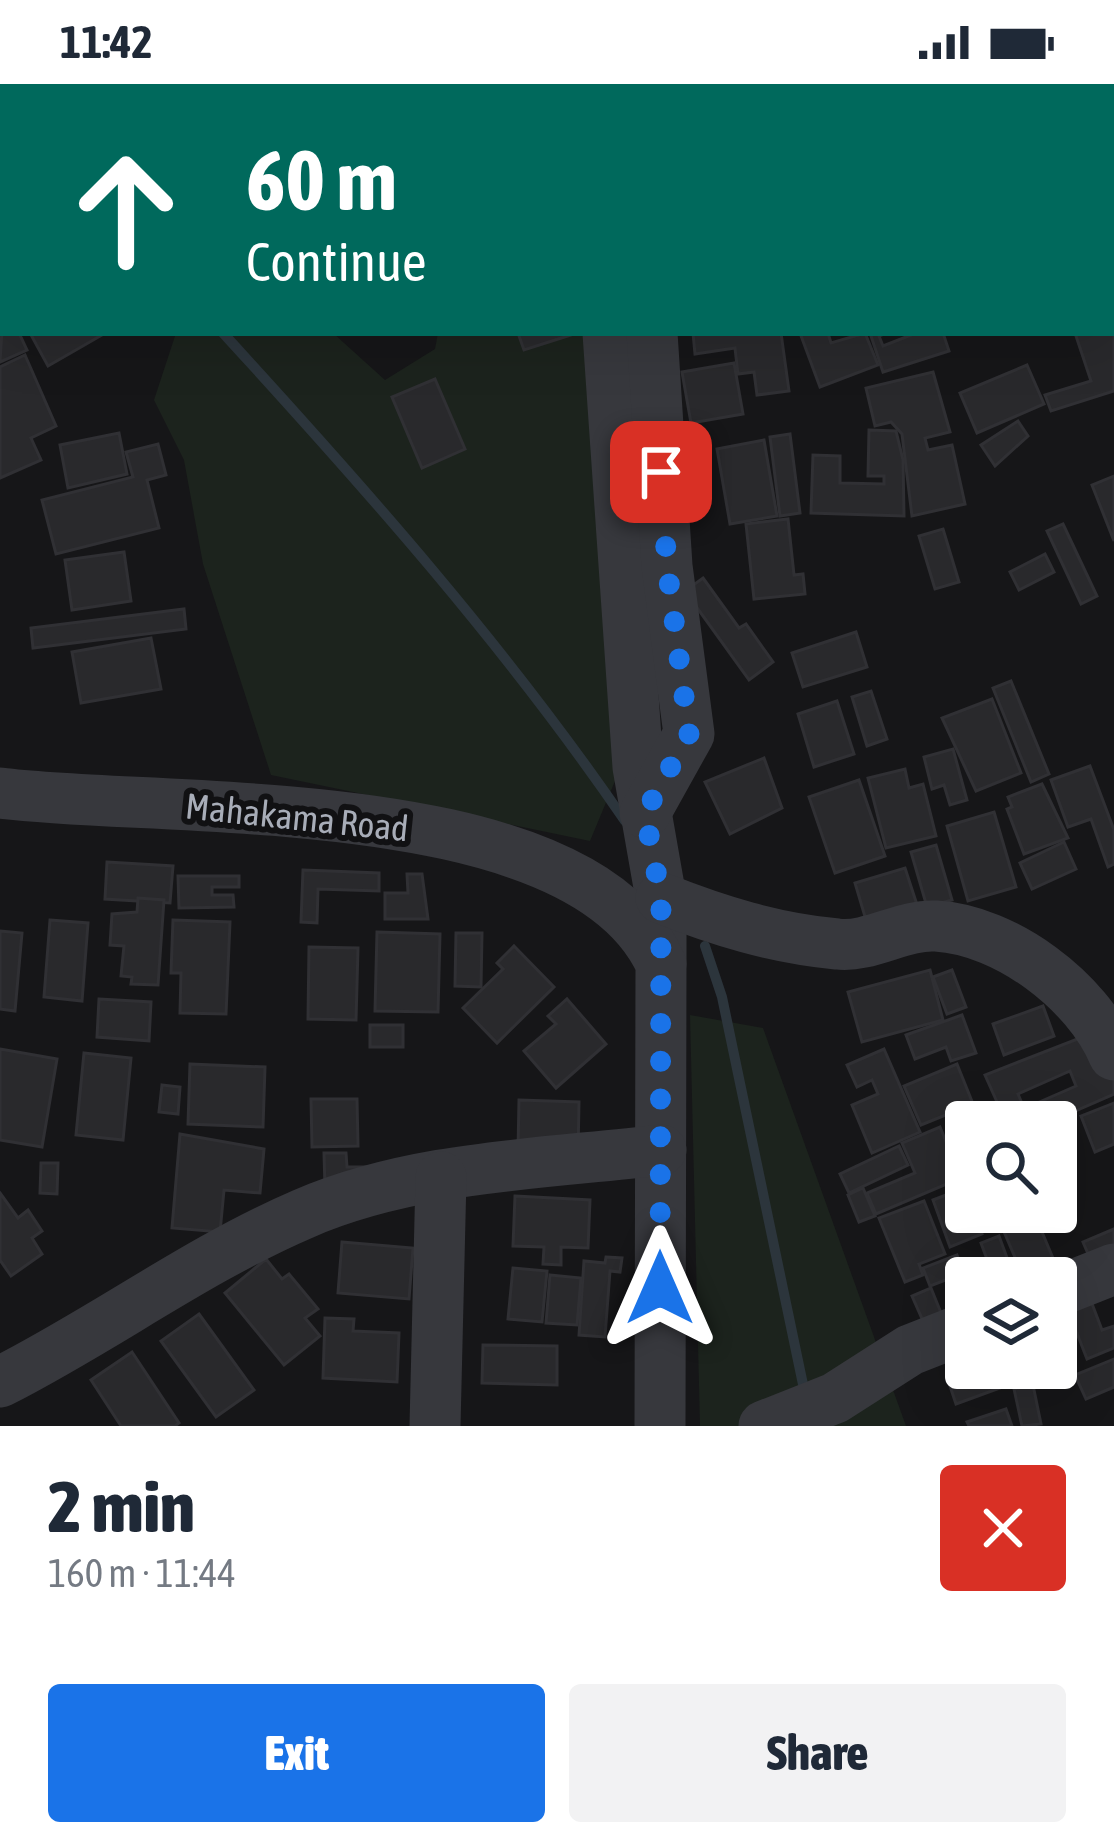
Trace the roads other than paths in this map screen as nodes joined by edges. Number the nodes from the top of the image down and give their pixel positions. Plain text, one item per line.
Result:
1 (608, 336) edge
2 (652, 336) edge
3 (0, 793) edge
4 (645, 813) junction
5 (661, 898) junction
6 (661, 964) junction
7 (1114, 1055) edge
8 (661, 1150) junction
9 (441, 1177) junction
10 (1114, 1270) edge
11 (1077, 1284) edge
12 (945, 1336) edge
13 (0, 1382) edge
14 (434, 1426) edge
15 (659, 1426) edge
16 (764, 1426) edge

1 - 4 street
2 - 4 street
3 - 6 street, Mahakama Road
4 - 5 street
5 - 6 street
5 - 7 street
6 - 8 street
8 - 9 street
8 - 15 street
9 - 13 street
9 - 14 street
10 - 11 street
12 - 16 street

